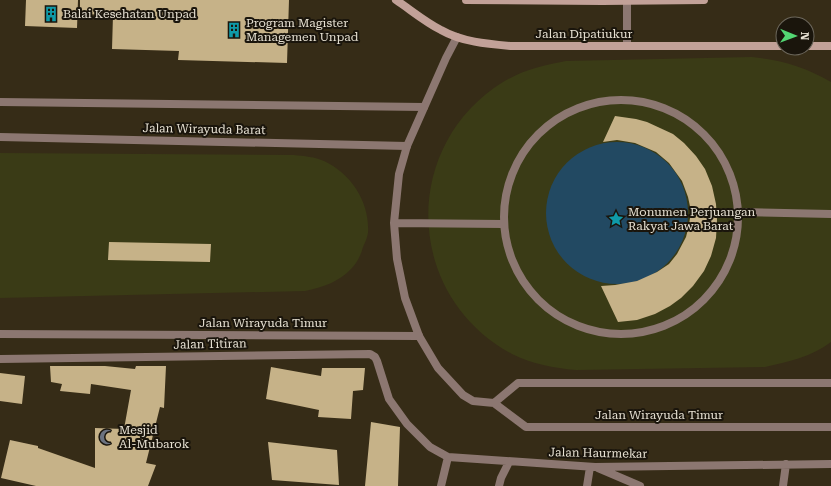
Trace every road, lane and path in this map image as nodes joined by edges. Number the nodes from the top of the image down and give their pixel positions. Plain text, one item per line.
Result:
1 (396, 0) edge
2 (466, 0) edge
3 (627, 0) edge
4 (704, 0) edge
5 (457, 37) junction
6 (627, 45) junction
7 (775, 46) edge
8 (815, 46) edge
9 (831, 46) edge
10 (0, 102) edge
11 (424, 107) junction
12 (0, 137) edge
13 (407, 146) junction
14 (739, 212) junction
15 (831, 214) edge
16 (394, 223) junction
17 (503, 224) junction
18 (0, 334) edge
19 (419, 336) junction
20 (0, 359) edge
21 (831, 383) edge
22 (389, 399) joint
23 (494, 403) junction
24 (831, 427) edge
25 (448, 457) junction
26 (508, 462) junction
27 (786, 464) junction
28 (831, 464) edge
29 (592, 467) junction
30 (636, 485) edge
31 (441, 486) edge
32 (499, 486) edge
33 (587, 486) edge
34 (783, 486) edge

1 - 5 main road, Jalan Dipatiukur
2 - 3 main road
3 - 4 main road
3 - 6 street
5 - 6 main road, Jalan Dipatiukur
5 - 11 street
6 - 7 main road, Jalan Dipatiukur
8 - 9 main road
10 - 11 street
11 - 13 street
12 - 13 street, Jalan Wirayuda Barat
13 - 16 street
14 - 15 street
14 - 17 street
14 - 17 street
16 - 17 street
16 - 19 street
18 - 19 street, Jalan Wirayuda Timur
19 - 23 street
20 - 22 street, Jalan Titiran
21 - 23 street
22 - 25 street, Jalan Haurmekar
23 - 24 street, Jalan Wirayuda Timur
25 - 26 street, Jalan Haurmekar
25 - 31 street
26 - 29 street, Jalan Haurmekar
26 - 32 street
27 - 28 street, Jalan Haurmekar
27 - 29 street, Jalan Haurmekar
27 - 34 street
29 - 30 street
29 - 33 street

